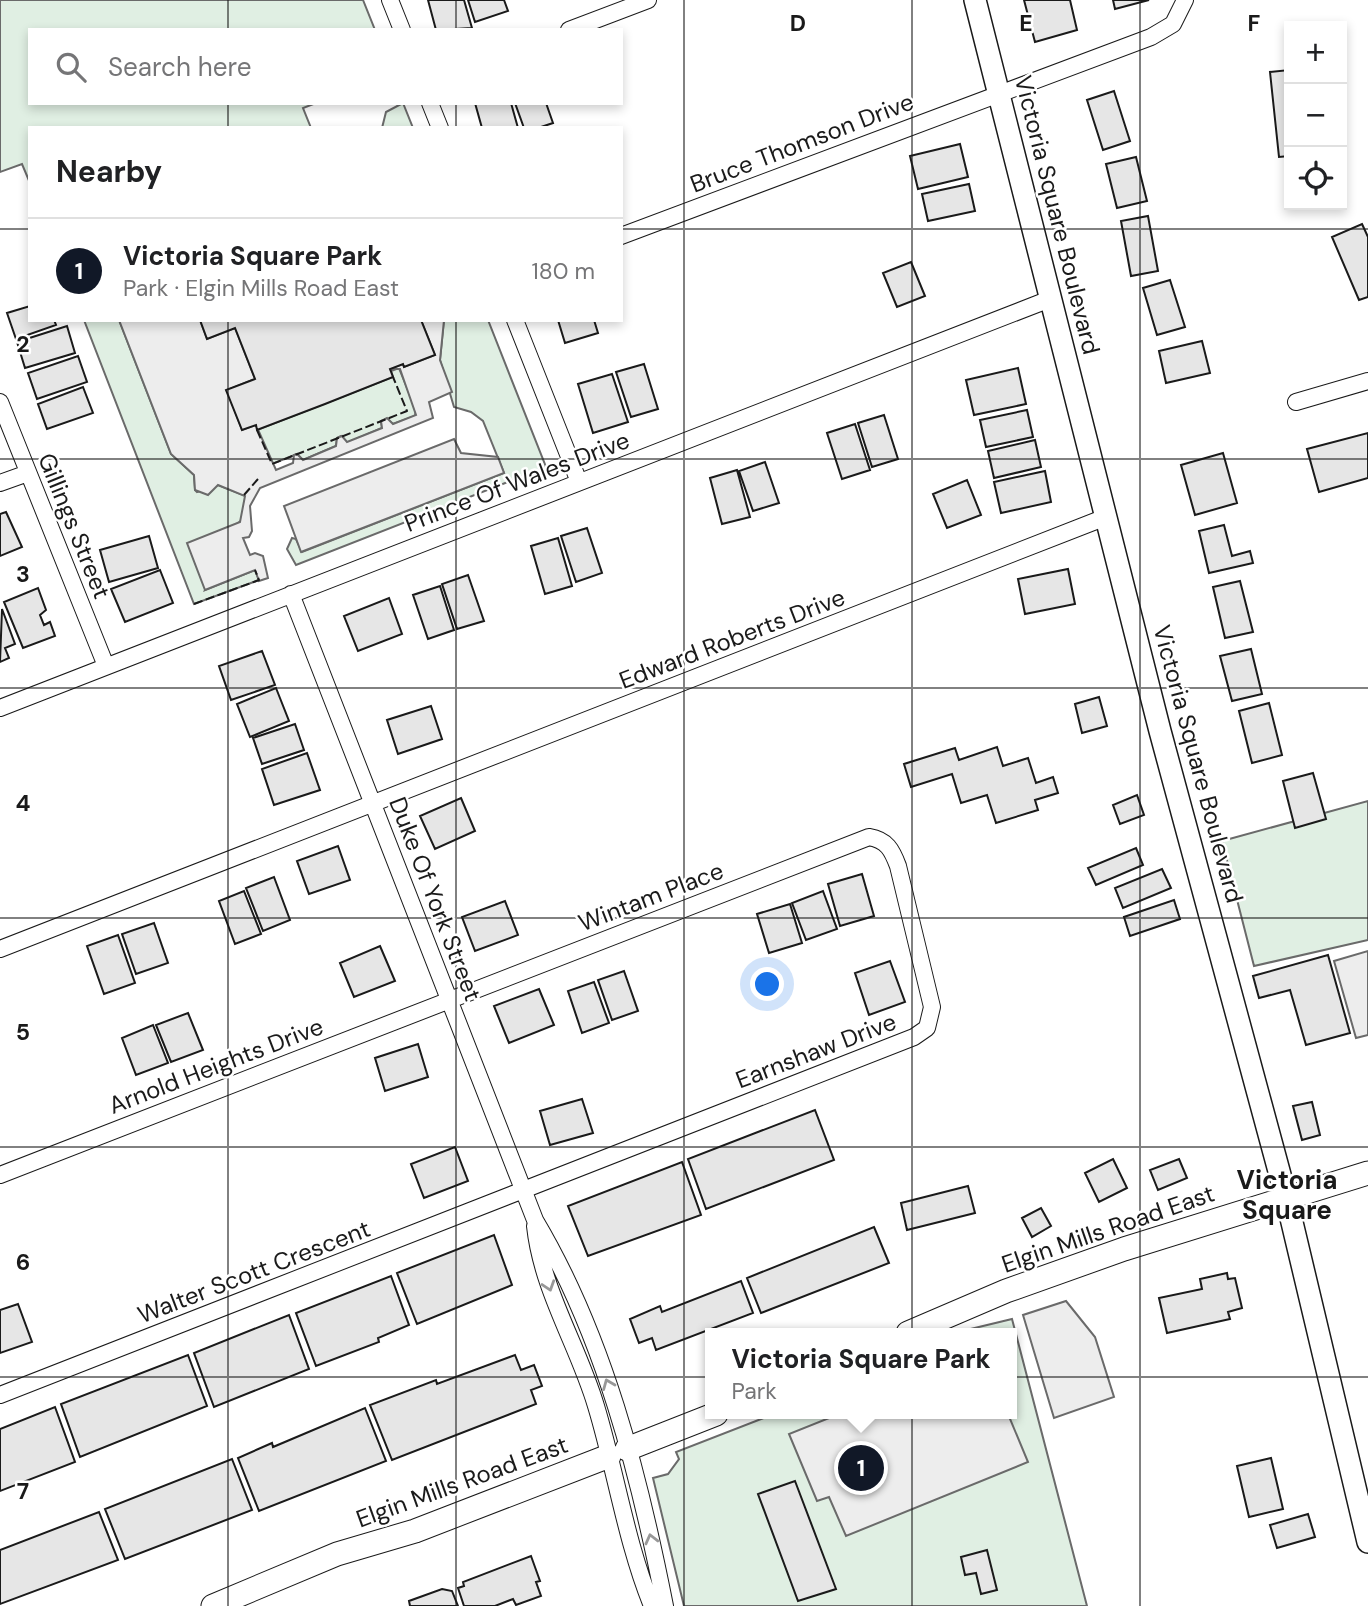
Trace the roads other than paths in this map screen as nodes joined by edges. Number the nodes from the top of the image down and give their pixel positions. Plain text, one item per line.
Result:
1 (390, 0) edge
2 (648, 0) edge
3 (975, 0) edge
4 (1185, 0) edge
5 (401, 28) edge
6 (574, 28) edge
7 (999, 94) junction
8 (431, 105) edge
9 (439, 126) edge
10 (623, 235) edge
11 (1050, 299) junction
12 (516, 322) edge
13 (1368, 381) edge
14 (0, 402) edge
15 (1296, 402) dead end
16 (28, 473) junction
17 (579, 482) junction
18 (0, 483) edge
19 (1107, 517) junction
20 (291, 594) junction
21 (106, 666) junction
22 (0, 708) edge
23 (373, 804) junction
24 (869, 837) joint
25 (0, 949) edge
26 (449, 1000) junction
27 (1368, 1173) edge
28 (0, 1175) edge
29 (524, 1190) junction
30 (1286, 1197) junction
31 (920, 1328) edge
32 (0, 1395) edge
33 (705, 1418) edge
34 (618, 1453) junction
35 (1368, 1542) edge
36 (219, 1603) edge
37 (198, 1606) edge
38 (652, 1606) edge
39 (666, 1606) edge

1 - 5 street
2 - 6 street
3 - 7 street, Victoria Square Boulevard
4 - 7 street, Bruce Thomson Drive
7 - 10 street, Bruce Thomson Drive
7 - 11 street, Victoria Square Boulevard
8 - 9 street
11 - 17 street, Prince Of Wales Drive
11 - 19 street, Victoria Square Boulevard
12 - 17 street
13 - 15 street
14 - 16 street, Gillings Street
16 - 18 street
16 - 21 street, Gillings Street
17 - 20 street, Prince Of Wales Drive
19 - 23 street, Edward Roberts Drive
19 - 30 street, Victoria Square Boulevard
20 - 21 street, Prince Of Wales Drive
20 - 23 street, Duke Of York Street
21 - 22 street, Prince Of Wales Drive
23 - 25 street
23 - 26 street, Duke Of York Street
24 - 26 street, Wintam Place
24 - 29 street, Earnshaw Drive
26 - 28 street, Arnold Heights Drive
26 - 29 street, Duke Of York Street
27 - 30 main road, Elgin Mills Road East
29 - 32 street, Walter Scott Crescent
29 - 34 street, Duke Of York Street
30 - 31 main road, Elgin Mills Road East
30 - 35 street, Victoria Square Boulevard
33 - 34 main road, Elgin Mills Road East
34 - 36 main road, Elgin Mills Road East
34 - 38 street
39 -> 34 street
36 - 37 main road, Elgin Mills Road East

